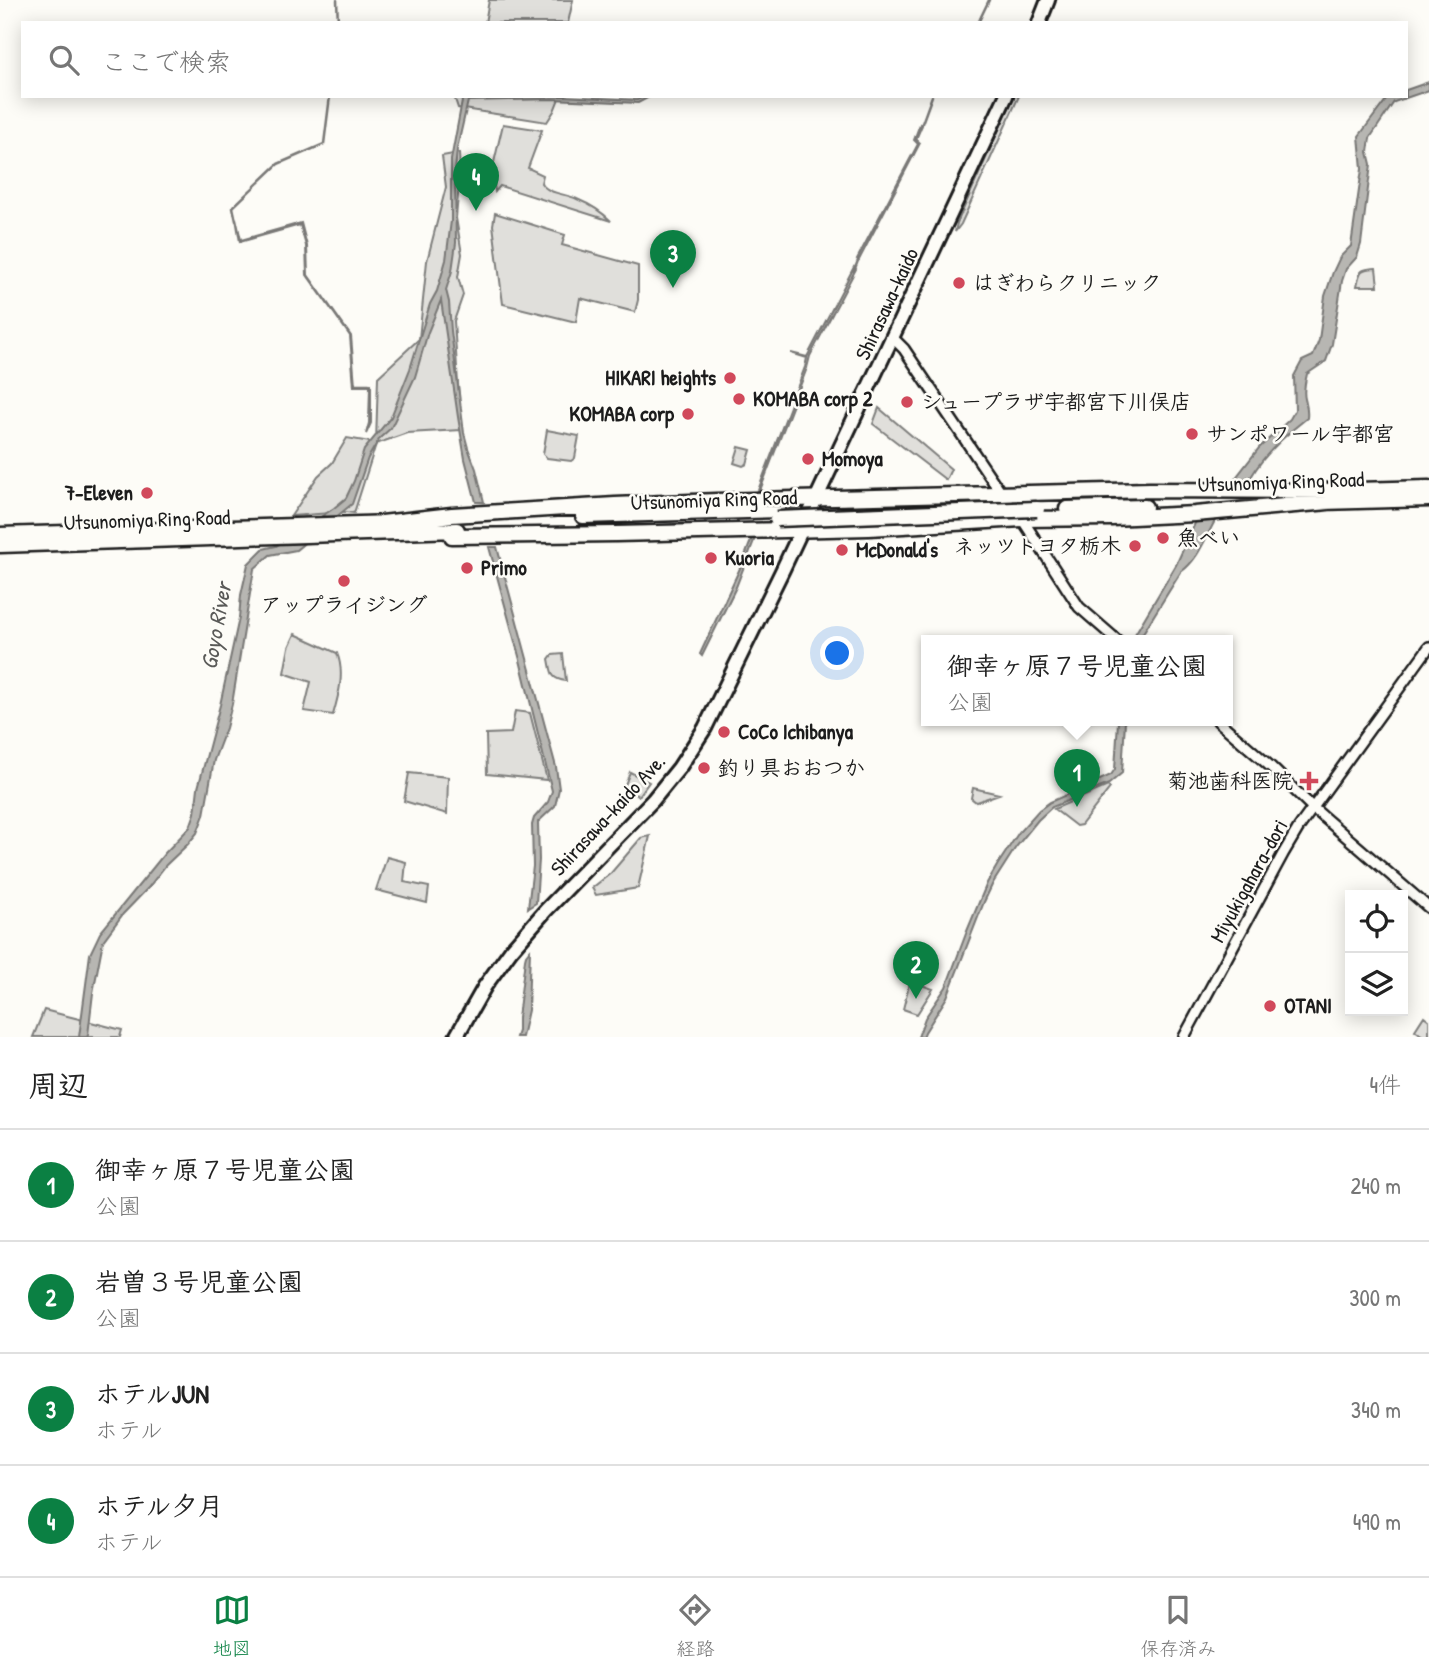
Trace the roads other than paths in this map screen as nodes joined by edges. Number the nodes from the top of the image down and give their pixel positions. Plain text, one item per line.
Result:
1 (1048, 0) edge
2 (1040, 21) edge
3 (1005, 98) edge
4 (893, 338) junction
5 (1429, 488) edge
6 (1001, 493) junction
7 (1330, 496) junction
8 (816, 498) junction
9 (1429, 499) edge
10 (777, 514) junction
11 (1022, 519) junction
12 (383, 523) junction
13 (802, 528) junction
14 (339, 529) junction
15 (450, 530) junction
16 (272, 531) junction
17 (0, 535) edge
18 (0, 545) edge
19 (1111, 635) edge
20 (1429, 647) edge
21 (1224, 726) edge
22 (1313, 808) junction
23 (1429, 908) edge
24 (456, 1037) edge
25 (1184, 1037) edge

1 - 2 main road
3 - 4 main road, Shirasawa-kaido
4 - 6 street
4 - 8 main road, Shirasawa-kaido
5 - 7 highway, Utsunomiya Ring Road
6 - 7 highway
6 - 8 highway
6 - 11 street
7 - 9 highway, Utsunomiya Ring Road
7 - 10 highway, Utsunomiya Ring Road
7 - 11 highway
8 - 12 highway
8 - 13 main road, Shirasawa-kaido
10 - 12 highway, Utsunomiya Ring Road
10 - 15 highway, Utsunomiya Ring Road
11 - 13 highway
11 - 19 street
12 - 14 highway, Utsunomiya Ring Road
13 - 15 highway
13 - 24 main road, Shirasawa-kaido Ave.
14 - 15 highway, Utsunomiya Ring Road
14 - 16 highway, Utsunomiya Ring Road
16 - 17 highway, Utsunomiya Ring Road
16 - 18 highway, Utsunomiya Ring Road
20 - 22 street, Miyukigahara-dori
21 - 22 street
22 - 23 street
22 - 25 street, Miyukigahara-dori

